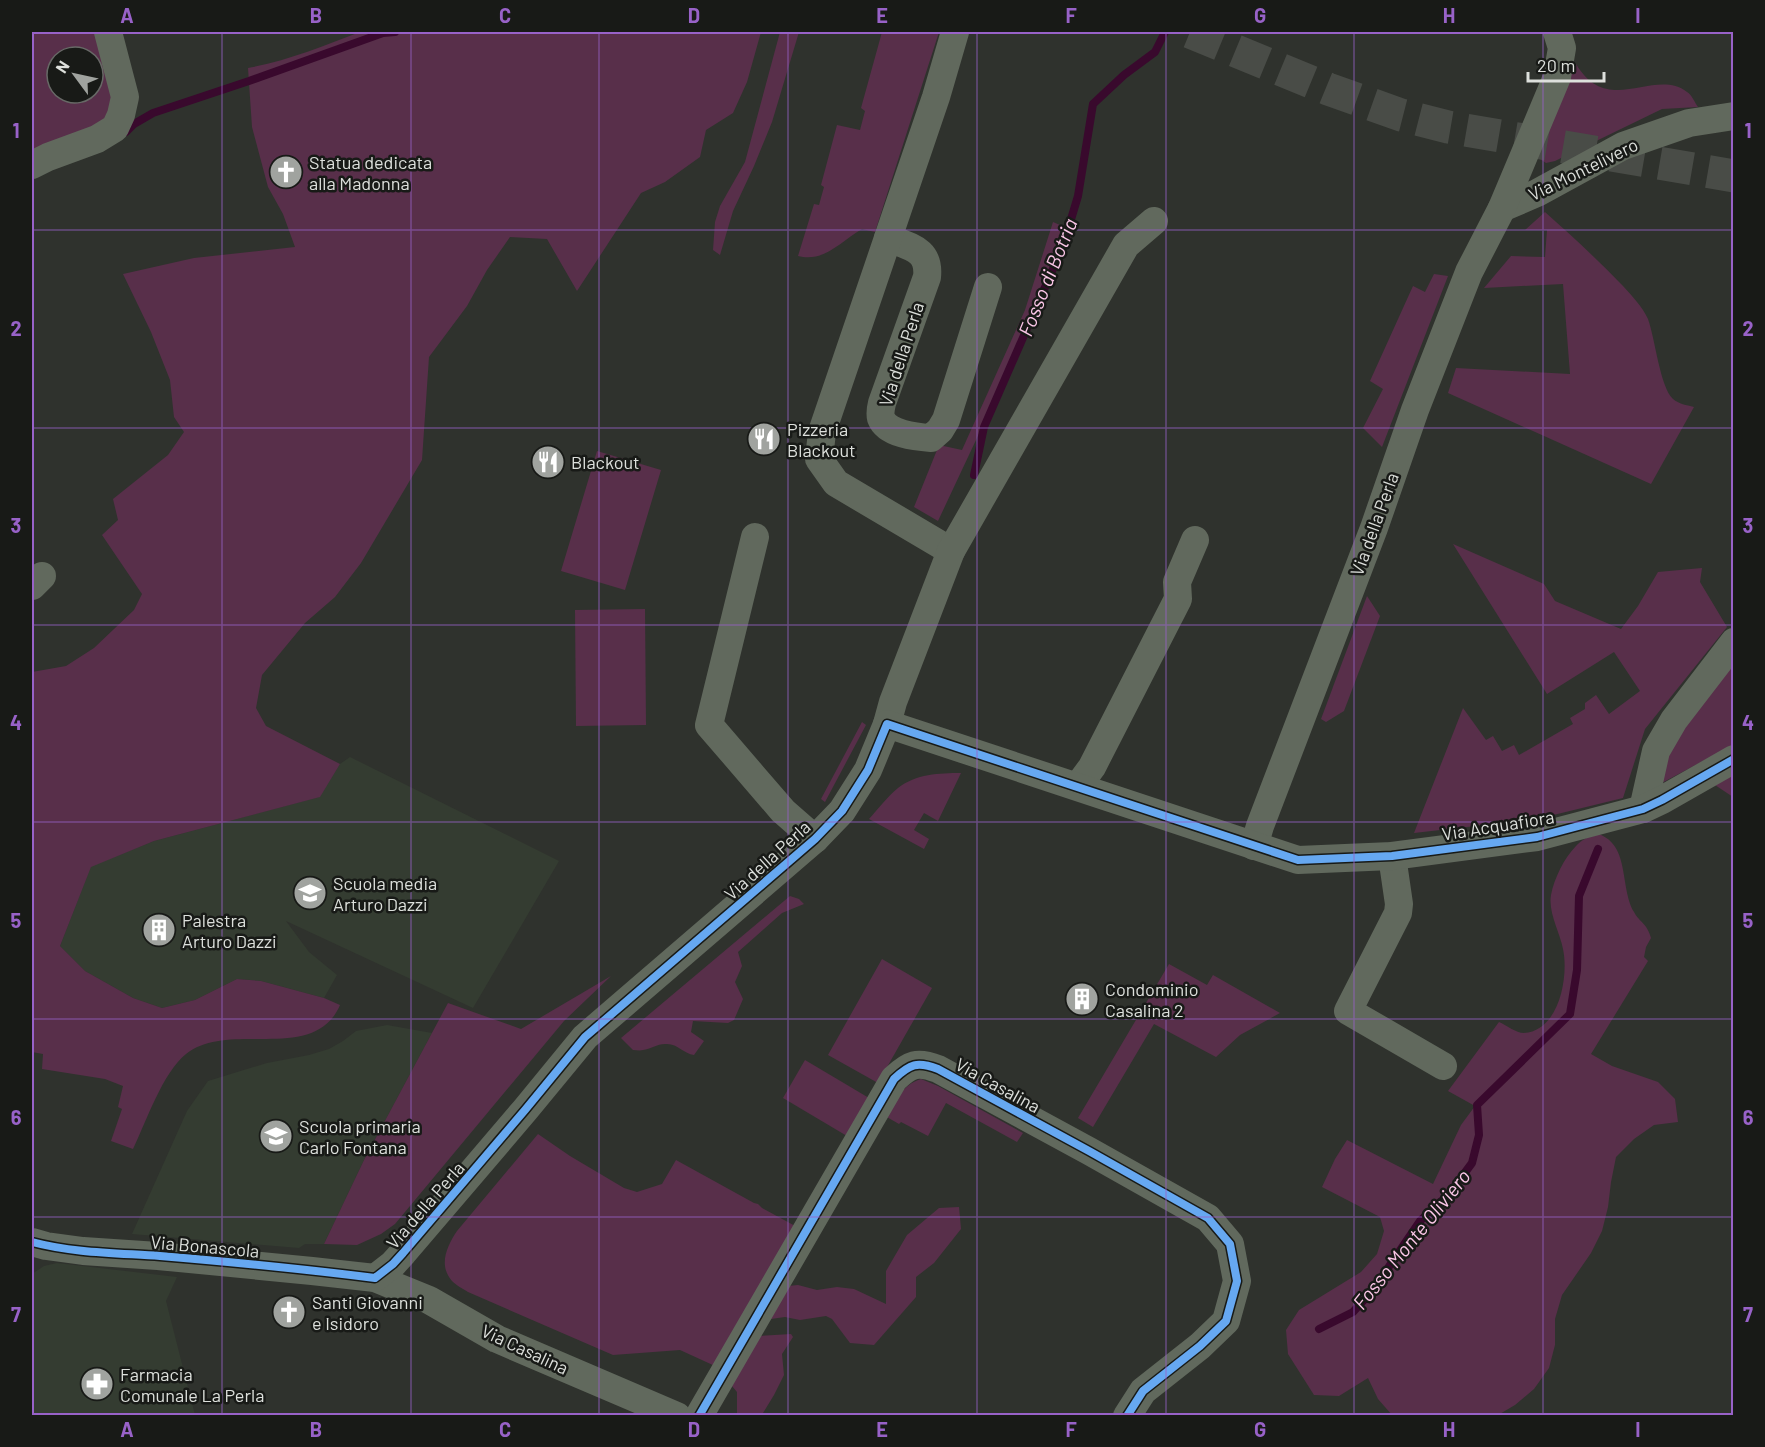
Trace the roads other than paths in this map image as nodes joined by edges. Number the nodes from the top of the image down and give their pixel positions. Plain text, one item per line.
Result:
1 (108, 32) edge
2 (955, 32) edge
3 (1557, 32) edge
4 (1734, 116) edge
5 (32, 165) edge
6 (1502, 208) junction
7 (1154, 221) dead end
8 (888, 238) junction
9 (988, 286) dead end
10 (755, 537) dead end
11 (1195, 540) dead end
12 (951, 551) junction
13 (1734, 642) edge
14 (887, 724) junction
15 (1734, 759) edge
16 (1078, 786) junction
17 (1643, 809) junction
18 (815, 839) junction
19 (1254, 846) junction
20 (1392, 856) junction
21 (1443, 1066) dead end
22 (32, 1242) edge
23 (375, 1278) junction
24 (677, 1416) edge
25 (699, 1416) edge
26 (1127, 1416) edge

1 - 5 street
2 - 8 street
3 - 6 street, Via della Perla
4 - 6 street, Via Montelivero
6 - 19 street, Via della Perla
7 - 12 street, Via della Perla
8 - 9 street, Via della Perla
8 - 12 street
10 - 18 street, Via della Perla
11 - 16 street
12 - 14 street, Via della Perla
13 - 17 street
14 - 16 street
14 - 18 street, Via della Perla
15 - 17 street, Via Acquafiora
16 - 19 street
17 - 20 street, Via Acquafiora
18 - 23 street, Via della Perla
19 - 20 street, Via Acquafiora
20 - 21 street
22 - 23 street, Via Bonascola
23 - 24 street, Via Casalina
25 - 26 street, Via Casalina

